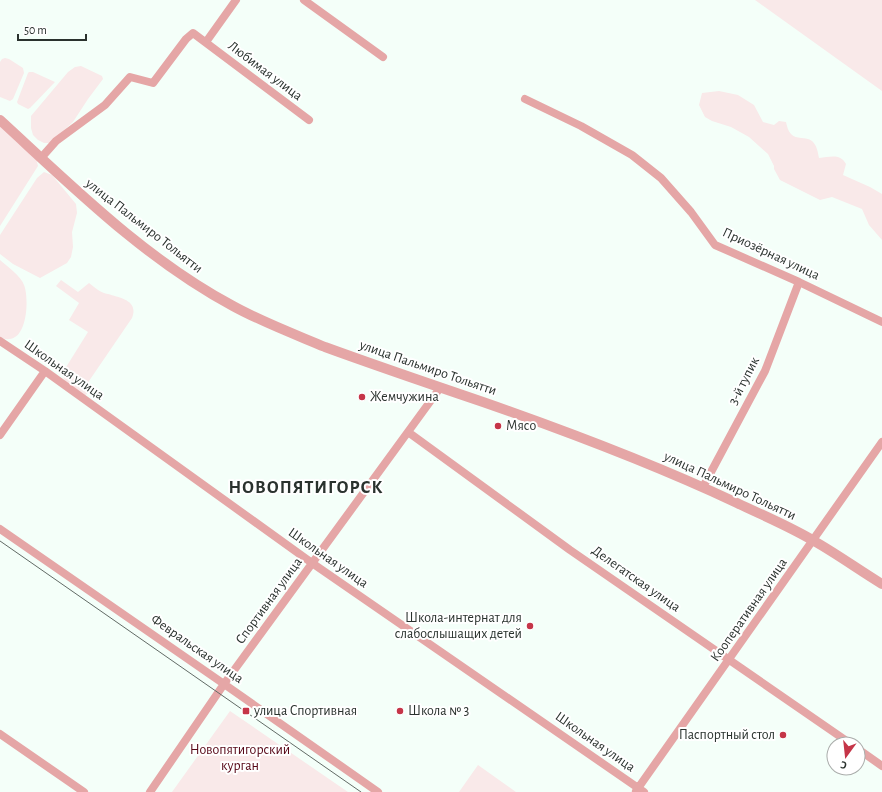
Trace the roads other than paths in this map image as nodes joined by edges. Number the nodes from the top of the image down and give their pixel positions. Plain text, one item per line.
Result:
1 (236, 0) edge
2 (304, 0) edge
3 (206, 42) junction
4 (382, 57) dead end
5 (525, 99) dead end
6 (0, 120) edge
7 (309, 120) dead end
8 (41, 158) junction
9 (799, 282) junction
10 (882, 322) edge
11 (0, 341) edge
12 (44, 371) junction
13 (440, 388) junction
14 (408, 432) junction
15 (0, 436) edge
16 (882, 442) edge
17 (703, 487) junction
18 (0, 529) edge
19 (813, 540) junction
20 (312, 563) junction
21 (882, 584) edge
22 (730, 660) junction
23 (224, 684) junction
24 (0, 734) edge
25 (839, 736) edge
26 (866, 755) edge
27 (882, 766) edge
28 (639, 791) edge
29 (84, 792) edge
30 (150, 792) edge
31 (378, 792) edge

1 - 3 street, Любимая улица
2 - 4 street
3 - 7 street, Любимая улица
3 - 8 street, Любимая улица
5 - 9 street, Приозёрная улица
6 - 8 street, улица Пальмиро Тольятти
8 - 13 street, улица Пальмиро Тольятти
9 - 10 street, Приозёрная улица
9 - 17 street, 3-й тупик
11 - 12 street, Школьная улица
12 - 15 street
12 - 20 street, Школьная улица
13 - 14 street, Спортивная улица
13 - 17 street, улица Пальмиро Тольятти
14 - 20 street, Спортивная улица
14 - 22 street, Делегатская улица
16 - 19 street, Кооперативная улица
17 - 19 street, улица Пальмиро Тольятти
18 - 23 street, Февральская улица
19 - 21 street, улица Пальмиро Тольятти
19 - 22 street, Кооперативная улица
20 - 23 street, Спортивная улица
20 - 28 street, Школьная улица
22 - 25 street, Делегатская улица
22 - 28 street, Кооперативная улица
23 - 30 street, Спортивная улица
23 - 31 street, Февральская улица
24 - 29 street
26 - 27 street

